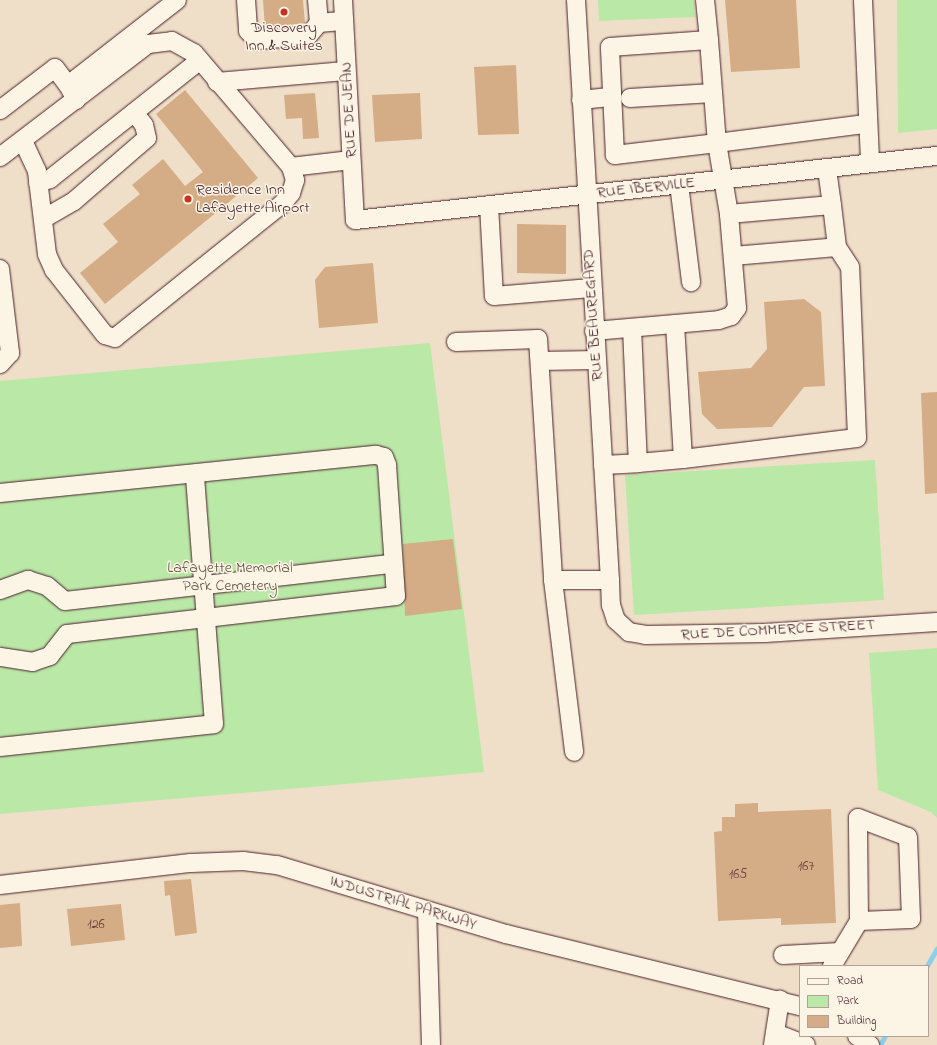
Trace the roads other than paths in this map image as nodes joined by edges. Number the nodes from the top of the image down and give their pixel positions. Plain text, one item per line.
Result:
1 (177, 0) edge
2 (246, 0) edge
3 (318, 0) edge
4 (343, 0) edge
5 (576, 0) edge
6 (705, 0) edge
7 (863, 0) edge
8 (344, 21) junction
9 (319, 23) junction
10 (709, 40) junction
11 (200, 60) junction
12 (346, 71) junction
13 (217, 82) junction
14 (72, 92) junction
15 (713, 93) junction
16 (612, 97) junction
17 (630, 98) dead end
18 (581, 100) junction
19 (0, 110) edge
20 (134, 112) junction
21 (866, 124) junction
22 (717, 143) junction
23 (9, 149) edge
24 (937, 156) edge
25 (351, 160) junction
26 (870, 162) junction
27 (291, 167) junction
28 (828, 168) junction
29 (721, 179) junction
30 (38, 183) junction
31 (679, 184) junction
32 (586, 194) junction
33 (489, 205) junction
34 (832, 206) junction
35 (729, 214) junction
36 (43, 219) junction
37 (355, 220) joint
38 (837, 247) junction
39 (733, 256) junction
40 (0, 269) edge
41 (691, 282) dead end
42 (592, 288) junction
43 (675, 324) junction
44 (632, 328) junction
45 (594, 331) junction
46 (456, 342) dead end
47 (596, 360) junction
48 (540, 361) junction
49 (0, 364) edge
50 (683, 459) junction
51 (638, 463) junction
52 (602, 465) junction
53 (196, 475) junction
54 (0, 493) edge
55 (392, 564) junction
56 (553, 580) junction
57 (610, 580) junction
58 (204, 585) junction
59 (0, 590) edge
60 (206, 617) junction
61 (937, 622) edge
62 (622, 626) joint
63 (0, 657) edge
64 (0, 746) edge
65 (574, 752) dead end
66 (0, 885) edge
67 (427, 911) junction
68 (859, 921) junction
69 (783, 955) dead end
70 (836, 959) edge
71 (780, 1000) junction
72 (799, 1006) edge
73 (858, 1037) edge
74 (774, 1039) edge
75 (431, 1045) edge
76 (806, 1045) edge
77 (870, 1045) edge

1 - 14 street
2 - 9 street
3 - 9 street
4 - 8 street, RUE DE JEAN
5 - 18 street, RUE BEAUREGARD
6 - 10 street
7 - 21 street
8 - 9 street
8 - 12 street, RUE DE JEAN
10 - 15 street
10 - 16 street
11 - 13 street
11 - 14 street
11 - 20 street
12 - 13 street
12 - 25 street, RUE DE JEAN
13 - 27 street
14 - 19 street
14 - 23 street
15 - 17 street
15 - 22 street
16 - 18 street
16 - 22 street
18 - 32 street, RUE BEAUREGARD
20 - 30 street
20 - 36 street
21 - 22 street
21 - 26 street
22 - 29 street
23 - 30 street
24 - 26 street, RUE IBERVILLE
25 - 27 street
25 - 37 street, RUE DE JEAN
26 - 28 street, RUE IBERVILLE
27 - 36 street
28 - 29 street, RUE IBERVILLE
28 - 34 street
29 - 31 street, RUE IBERVILLE
29 - 35 street
30 - 36 street
31 - 32 street, RUE IBERVILLE
31 - 41 street
32 - 33 street, RUE IBERVILLE
32 - 42 street, RUE BEAUREGARD
33 - 37 street, RUE IBERVILLE
33 - 42 street
34 - 35 street
34 - 38 street
35 - 39 street
38 - 39 street
38 - 50 street
39 - 43 street
40 - 49 street
42 - 45 street, RUE BEAUREGARD
43 - 44 street
43 - 50 street
44 - 45 street
44 - 51 street
45 - 47 street, RUE BEAUREGARD
46 - 48 street
47 - 48 street
47 - 52 street, RUE BEAUREGARD
48 - 56 street
50 - 51 street
51 - 52 street
52 - 57 street, RUE BEAUREGARD
53 - 54 street
53 - 55 street
53 - 58 street
55 - 58 street
55 - 60 street
56 - 57 street
56 - 65 street
57 - 62 street, RUE BEAUREGARD
58 - 59 street
58 - 60 street
60 - 63 street
60 - 64 street
61 - 62 street, RUE DE COMMERCE STREET
66 - 67 street, INDUSTRIAL PARKWAY
67 - 71 street, INDUSTRIAL PARKWAY
67 - 75 street
68 - 68 street
68 - 70 street
69 - 70 street
71 - 72 street, INDUSTRIAL PARKWAY
71 - 74 street
73 - 77 street
74 - 76 street

